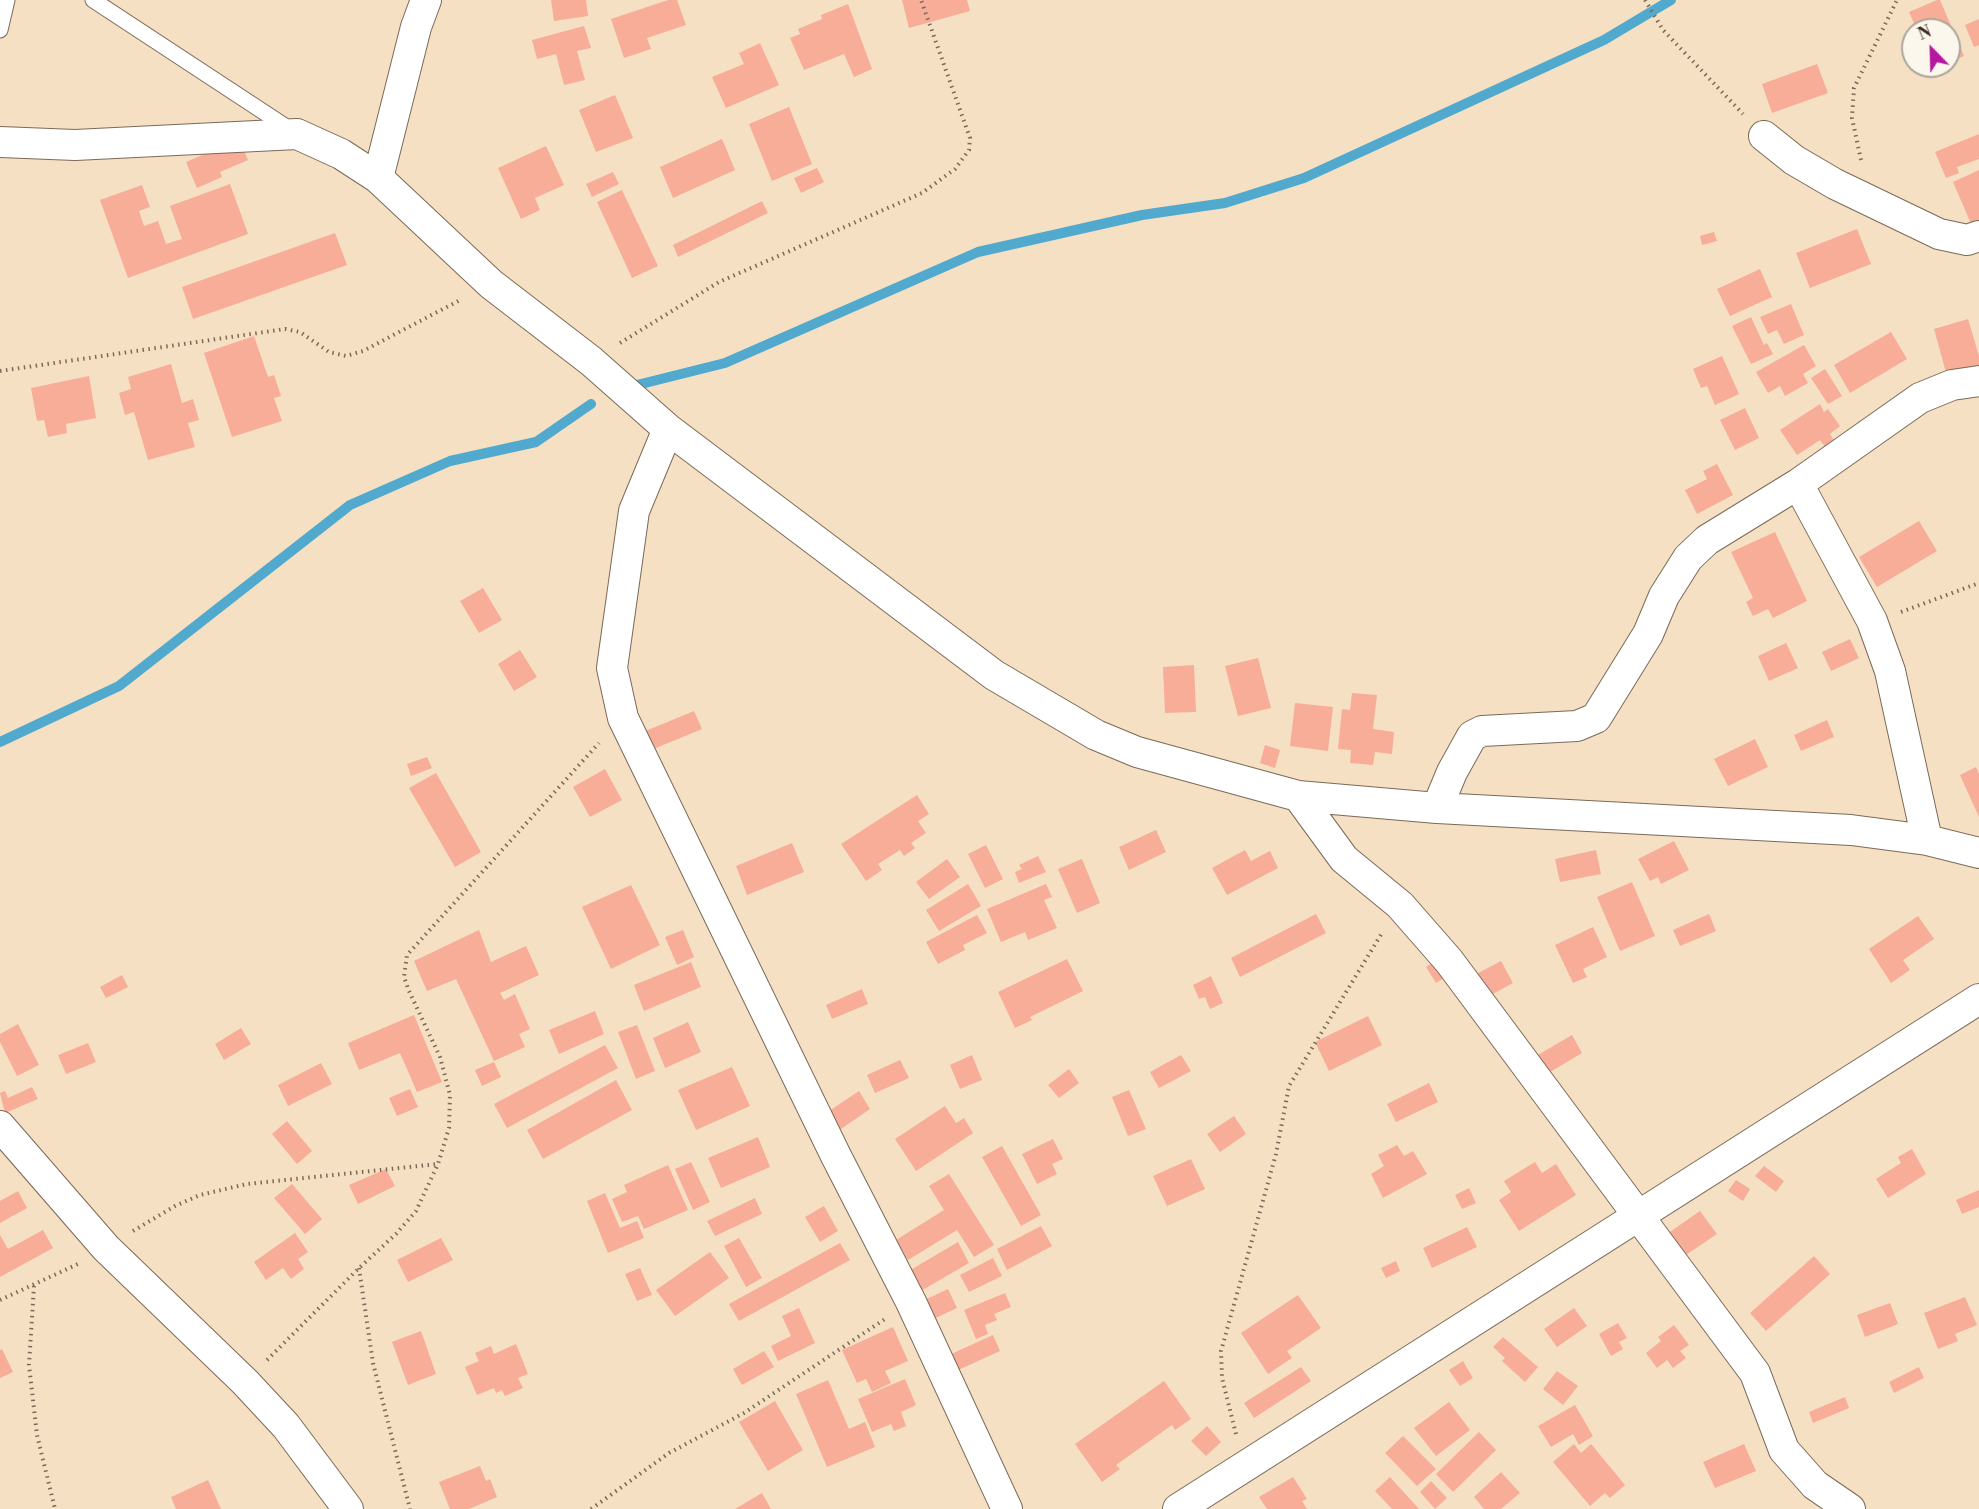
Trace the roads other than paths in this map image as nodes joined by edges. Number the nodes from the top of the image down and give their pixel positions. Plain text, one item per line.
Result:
1 (7, 0) edge
2 (93, 0) edge
3 (426, 0) edge
4 (0, 30) edge
5 (297, 134) junction
6 (1764, 136) road end
7 (0, 142) edge
8 (378, 178) junction
9 (1979, 236) edge
10 (1979, 381) edge
11 (668, 429) junction
12 (1798, 484) junction
13 (1298, 796) junction
14 (1437, 808) junction
15 (1927, 840) junction
16 (1979, 854) edge
17 (1979, 999) edge
18 (0, 1126) edge
19 (1637, 1218) junction
20 (348, 1509) edge
21 (1007, 1509) edge
22 (1178, 1509) edge
23 (1850, 1509) edge

1 - 4 lane
2 - 5 lane
3 - 8 street
5 - 7 street
5 - 8 street
6 - 9 street
8 - 11 street
10 - 12 street
11 - 13 street
11 - 21 street
12 - 14 street
12 - 15 street
13 - 14 street
13 - 19 street
14 - 15 street
15 - 16 street
17 - 19 street
18 - 20 street
19 - 22 street
19 - 23 street

